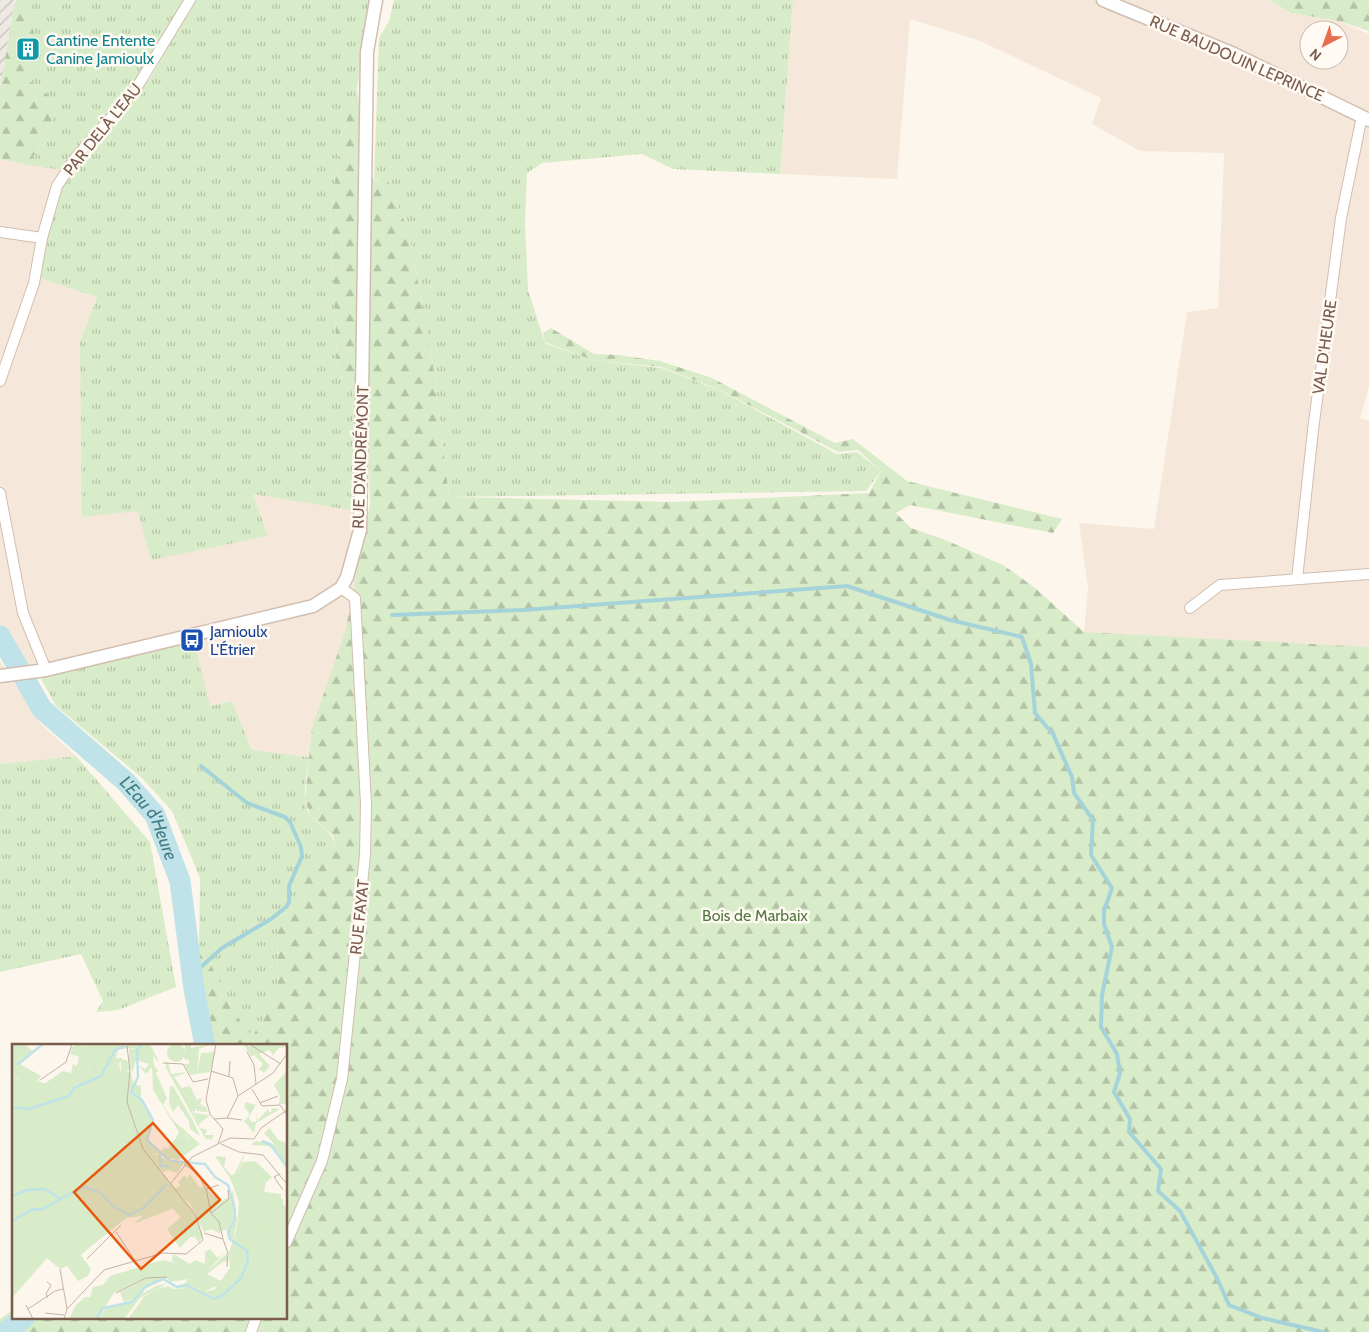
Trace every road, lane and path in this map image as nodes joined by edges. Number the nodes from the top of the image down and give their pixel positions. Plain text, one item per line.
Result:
1 (190, 0) edge
2 (376, 0) edge
3 (1103, 0) edge
4 (1365, 118) edge
5 (0, 232) edge
6 (42, 238) junction
7 (0, 381) edge
8 (0, 493) edge
9 (1369, 574) edge
10 (1297, 579) junction
11 (341, 588) junction
12 (1190, 608) dead end
13 (44, 671) junction
14 (0, 676) edge
15 (288, 1238) edge
16 (255, 1320) edge
17 (251, 1332) edge

1 - 6 street, PAR DELÀ L'EAU
2 - 11 street, RUE D'ANDRÉMONT
3 - 4 street, RUE BAUDOUIN LEPRINCE
4 - 10 street, VAL D'HEURE
5 - 6 street
6 - 7 street, PAR DELÀ L'EAU
8 - 13 street
9 - 10 street
10 - 12 street
11 - 13 street
11 - 15 street, RUE FAYAT
13 - 14 street
16 - 17 street

